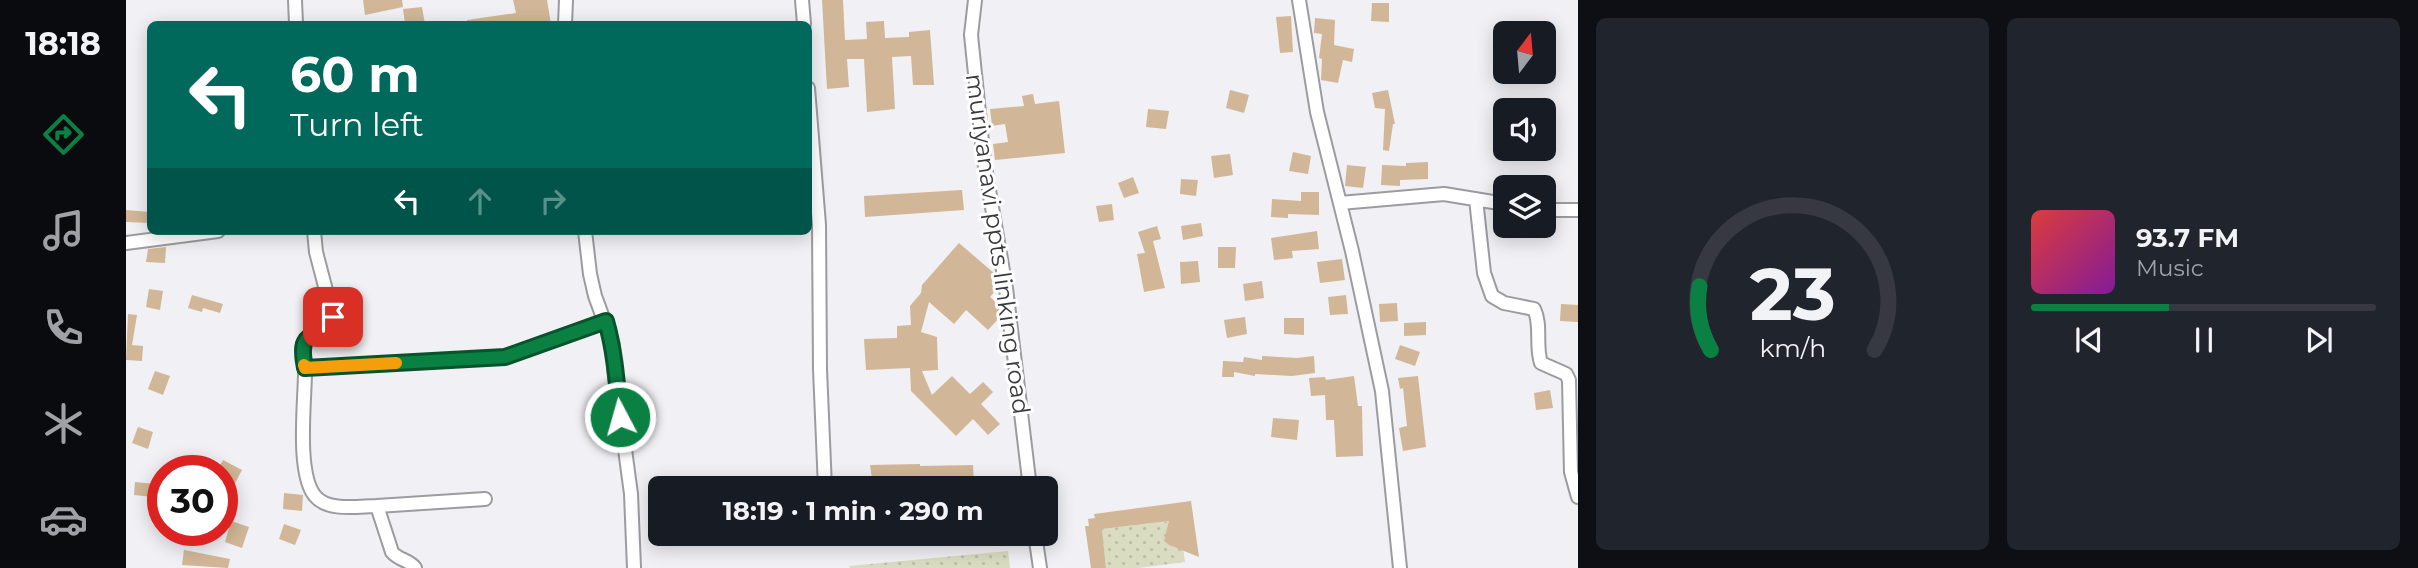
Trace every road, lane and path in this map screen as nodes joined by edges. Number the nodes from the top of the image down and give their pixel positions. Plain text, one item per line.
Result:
1 (295, 0) edge
2 (566, 0) edge
3 (802, 0) edge
4 (975, 0) edge
5 (1299, 0) edge
6 (296, 21) edge
7 (565, 21) edge
8 (804, 21) edge
9 (812, 138) edge
10 (1476, 200) junction
11 (1493, 202) edge
12 (1340, 203) junction
13 (1556, 210) edge
14 (1578, 210) edge
15 (187, 235) edge
16 (314, 235) edge
17 (585, 235) edge
18 (126, 243) edge
19 (606, 321) junction
20 (305, 368) junction
21 (824, 476) edge
22 (1029, 476) edge
23 (1578, 496) edge
24 (485, 499) dead end
25 (377, 506) junction
26 (1037, 546) edge
27 (415, 568) edge
28 (634, 568) edge
29 (1040, 568) edge
30 (1400, 568) edge

1 - 6 street
2 - 7 street
3 - 8 street
4 - 22 street, muriyanavi ppts linking road
5 - 12 street
9 - 21 street
10 - 11 street
10 - 12 street
10 - 23 street
12 - 30 street
13 - 14 street
15 - 18 street
16 - 20 street
17 - 19 street
19 - 20 street
19 - 28 street
20 - 25 street
24 - 25 street
25 - 27 street
26 - 29 street

